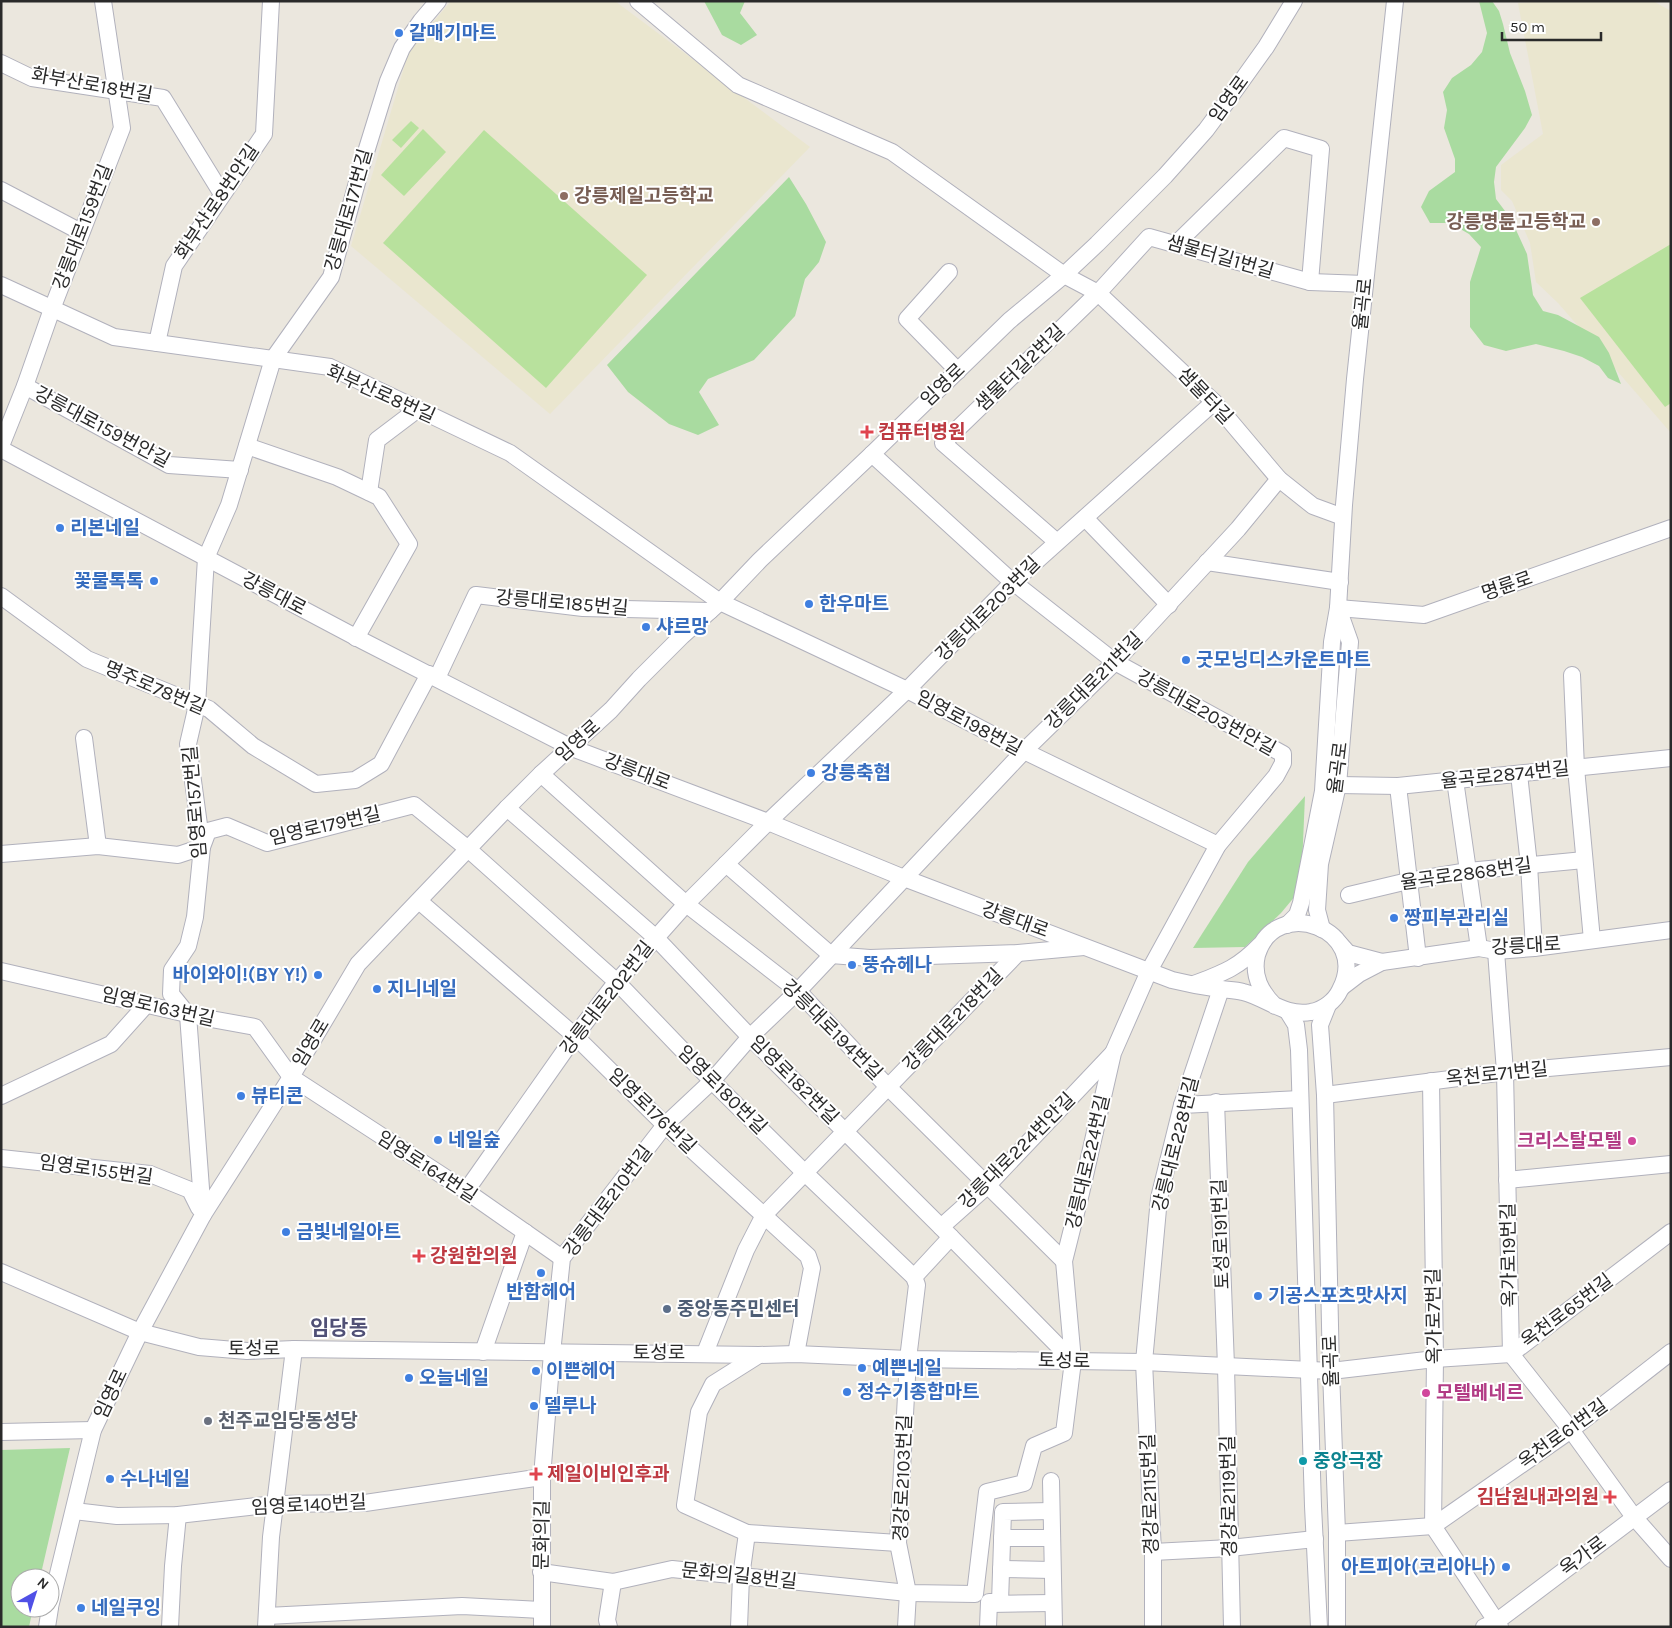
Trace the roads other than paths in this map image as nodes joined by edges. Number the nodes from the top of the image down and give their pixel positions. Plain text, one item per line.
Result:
1 (103, 1) edge
2 (271, 1) edge
3 (438, 1) edge
4 (638, 1) edge
5 (1294, 1) edge
6 (1395, 1) edge
7 (1, 63) edge
8 (116, 91) junction
9 (1, 190) edge
10 (222, 194) junction
11 (81, 232) junction
12 (1176, 244) junction
13 (949, 272) dead end
14 (1064, 275) junction
15 (1310, 282) junction
16 (1365, 284) junction
17 (1, 285) edge
18 (1098, 293) junction
19 (52, 308) junction
20 (156, 343) junction
21 (273, 359) junction
22 (958, 371) junction
23 (25, 386) junction
24 (1214, 402) junction
25 (418, 410) junction
26 (247, 446) junction
27 (1, 448) edge
28 (872, 454) junction
29 (240, 470) junction
30 (1279, 479) junction
31 (369, 492) junction
32 (1343, 517) junction
33 (1085, 518) junction
34 (1671, 528) edge
35 (1057, 542) junction
36 (206, 558) junction
37 (1207, 562) junction
38 (1013, 582) junction
39 (1340, 582) junction
40 (1, 596) edge
41 (1169, 605) junction
42 (715, 606) junction
43 (1338, 608) junction
44 (356, 638) junction
45 (1115, 662) junction
46 (1572, 675) dead end
47 (433, 676) junction
48 (907, 690) junction
49 (197, 705) junction
50 (84, 738) dead end
51 (572, 748) junction
52 (1024, 751) junction
53 (1671, 758) edge
54 (1283, 763) joint
55 (1576, 768) junction
56 (541, 774) junction
57 (1519, 774) junction
58 (1454, 780) junction
59 (1338, 785) junction
60 (1398, 786) junction
61 (507, 808) junction
62 (768, 822) junction
63 (1218, 845) junction
64 (98, 846) junction
65 (202, 847) junction
66 (468, 850) junction
67 (1, 854) edge
68 (1584, 860) junction
69 (726, 864) junction
70 (1529, 865) junction
71 (1468, 871) junction
72 (904, 878) junction
73 (1408, 881) junction
74 (1349, 895) dead end
75 (419, 902) junction
76 (686, 904) junction
77 (1287, 925) junction
78 (1322, 928) junction
79 (1671, 930) edge
80 (655, 937) junction
81 (1592, 940) junction
82 (1264, 941) junction
83 (1338, 942) junction
84 (1088, 947) junction
85 (1480, 948) junction
86 (1534, 948) junction
87 (1496, 951) junction
88 (1018, 953) junction
89 (832, 955) junction
90 (1418, 958) junction
91 (1382, 962) junction
92 (1, 971) edge
93 (1149, 971) junction
94 (617, 982) junction
95 (1192, 985) junction
96 (1342, 986) junction
97 (1221, 989) junction
98 (798, 991) junction
99 (146, 1005) junction
100 (1328, 1005) junction
101 (1282, 1009) junction
102 (188, 1015) junction
103 (575, 1036) junction
104 (750, 1037) junction
105 (1113, 1053) junction
106 (1671, 1056) edge
107 (1505, 1072) junction
108 (291, 1077) junction
109 (712, 1081) junction
110 (1431, 1081) junction
111 (888, 1087) junction
112 (1325, 1095) junction
113 (1, 1096) edge
114 (1300, 1099) junction
115 (1216, 1102) junction
116 (1182, 1105) junction
117 (665, 1125) junction
118 (846, 1131) junction
119 (1, 1158) edge
120 (1671, 1164) edge
121 (804, 1172) junction
122 (1507, 1180) junction
123 (987, 1186) junction
124 (466, 1191) junction
125 (764, 1214) junction
126 (203, 1215) junction
127 (525, 1232) junction
128 (946, 1232) junction
129 (1671, 1232) edge
130 (562, 1258) junction
131 (1064, 1261) junction
132 (1, 1272) edge
133 (914, 1277) junction
134 (140, 1332) junction
135 (294, 1349) junction
136 (483, 1352) junction
137 (1671, 1352) edge
138 (552, 1353) junction
139 (705, 1353) junction
140 (796, 1354) junction
141 (1511, 1354) junction
142 (759, 1355) junction
143 (908, 1359) junction
144 (1435, 1359) junction
145 (1073, 1361) junction
146 (1144, 1362) junction
147 (1226, 1366) junction
148 (1309, 1370) junction
149 (1331, 1370) junction
150 (93, 1430) junction
151 (1571, 1430) junction
152 (1, 1432) edge
153 (542, 1477) junction
154 (1051, 1480) dead end
155 (1671, 1490) edge
156 (275, 1504) junction
157 (74, 1511) junction
158 (1051, 1511) junction
159 (178, 1515) junction
160 (1634, 1517) junction
161 (1433, 1526) junction
162 (747, 1533) junction
163 (1337, 1533) junction
164 (1002, 1538) junction
165 (1052, 1538) junction
166 (1315, 1539) junction
167 (898, 1543) junction
168 (1230, 1548) junction
169 (1153, 1552) junction
170 (1671, 1559) edge
171 (60, 1568) edge
172 (1001, 1569) junction
173 (1052, 1570) junction
174 (541, 1572) junction
175 (741, 1577) junction
176 (613, 1582) junction
177 (908, 1593) junction
178 (1053, 1603) junction
179 (933, 1604) dead end
180 (989, 1604) junction
181 (541, 1610) junction
182 (267, 1621) edge
183 (1493, 1625) edge
184 (170, 1627) edge
185 (542, 1627) edge
186 (609, 1627) edge
187 (739, 1627) edge
188 (906, 1627) edge
189 (988, 1627) edge
190 (1054, 1627) edge
191 (1154, 1627) edge
192 (1232, 1627) edge
193 (1319, 1627) edge
194 (1337, 1627) edge

1 - 8 street, 강릉대로159번길
2 - 10 street, 화부산로8번안길
3 - 21 street, 강릉대로171번길
4 - 14 street, 샘물터길
5 - 14 street, 임영로
6 - 16 street, 율곡로
7 - 8 street, 화부산로18번길
8 - 10 street, 화부산로18번길
8 - 11 street, 강릉대로159번길
9 - 11 street
10 - 20 street, 화부산로8번안길
11 - 19 street, 강릉대로159번길
12 - 15 street, 샘물터길1번길
12 - 15 street
12 - 18 street, 샘물터길1번길
13 - 22 street
14 - 18 street, 샘물터길
14 - 22 street, 임영로
15 - 16 street, 샘물터길1번길
16 - 32 street, 율곡로
17 - 19 street, 화부산로8번길
18 - 24 street, 샘물터길
18 - 35 street, 샘물터길2번길
19 - 20 street, 화부산로8번길
19 - 23 street, 강릉대로159번길
20 - 21 street, 화부산로8번길
21 - 25 street, 화부산로8번길
21 - 26 street, 강릉대로171번길
22 - 28 street, 임영로
23 - 27 street, 강릉대로159번길
23 - 29 street, 강릉대로159번안길
24 - 30 street, 샘물터길
24 - 33 street, 강릉대로203번길
25 - 31 street
25 - 42 street, 화부산로8번길
26 - 29 street, 강릉대로171번길
26 - 31 street
27 - 36 street, 강릉대로
28 - 38 street, 강릉대로203번안길
28 - 42 street, 임영로
29 - 36 street, 강릉대로171번길
30 - 32 street, 샘물터길
30 - 37 street, 강릉대로211번길
31 - 44 street
32 - 39 street, 율곡로
33 - 35 street, 강릉대로203번길
33 - 41 street
34 - 43 street, 명륜로
35 - 38 street, 강릉대로203번길
36 - 44 street, 강릉대로
36 - 49 street, 임영로157번길
37 - 39 street
37 - 41 street, 강릉대로211번길
38 - 45 street, 강릉대로203번안길
38 - 48 street, 강릉대로203번길
39 - 43 street, 율곡로
40 - 49 street, 명주로78번길
41 - 45 street, 강릉대로211번길
42 - 47 street, 강릉대로185번길
42 - 48 street, 임영로198번길
42 - 51 street, 임영로
43 - 59 street, 율곡로
43 - 77 street, 율곡로
44 - 47 street, 강릉대로
45 - 52 street, 강릉대로211번길
45 - 54 street, 강릉대로203번안길
46 - 55 street
47 - 49 street, 명주로78번길
47 - 51 street, 강릉대로
48 - 52 street, 임영로198번길
48 - 62 street, 강릉대로203번길
49 - 65 street, 임영로157번길
50 - 64 street
51 - 56 street, 임영로
51 - 62 street, 강릉대로
52 - 63 street, 임영로198번길
52 - 72 street, 강릉대로211번길
53 - 55 street, 율곡로2874번길
54 - 63 street, 강릉대로224번길
55 - 57 street, 율곡로2874번길
55 - 68 street
56 - 61 street, 임영로
56 - 76 street, 강릉대로194번길
57 - 58 street, 율곡로2874번길
57 - 70 street
58 - 60 street, 율곡로2874번길
58 - 71 street
59 - 60 street, 율곡로2874번길
59 - 78 street, 율곡로
60 - 73 street
61 - 66 street, 임영로
61 - 80 street, 임영로182번길
62 - 69 street, 강릉대로202번길
62 - 72 street, 강릉대로
63 - 93 street, 강릉대로224번길
64 - 65 street
64 - 67 street
65 - 66 street, 임영로179번길
65 - 102 street, 임영로157번길
66 - 75 street, 임영로
66 - 94 street, 임영로180번길
68 - 70 street, 율곡로2868번길
68 - 81 street
69 - 76 street, 강릉대로202번길
69 - 89 street
70 - 71 street, 율곡로2868번길
70 - 86 street
71 - 73 street, 율곡로2868번길
71 - 85 street
72 - 84 street, 강릉대로
72 - 89 street, 강릉대로210번길
73 - 74 street, 율곡로2868번길
73 - 90 street
75 - 103 street, 임영로176번길
75 - 108 street, 임영로
76 - 80 street, 강릉대로202번길
76 - 98 street, 강릉대로194번길
77 - 78 street
77 - 82 street
78 - 83 street
79 - 81 street, 강릉대로
80 - 94 street, 강릉대로202번길
80 - 104 street, 임영로182번길
81 - 86 street, 강릉대로
82 - 95 street
82 - 101 street
83 - 91 street
83 - 96 street
84 - 88 street
84 - 93 street, 강릉대로
85 - 87 street, 강릉대로
85 - 90 street, 강릉대로
86 - 87 street, 강릉대로
87 - 107 street, 옥가로19번길
88 - 89 street
88 - 111 street, 강릉대로218번길
89 - 98 street, 강릉대로210번길
90 - 91 street, 강릉대로
91 - 96 street
92 - 99 street, 임영로163번길
93 - 95 street, 강릉대로
93 - 105 street, 강릉대로224번길
94 - 103 street, 강릉대로202번길
94 - 109 street, 임영로180번길
95 - 97 street, 강릉대로
96 - 100 street
97 - 101 street, 강릉대로
97 - 116 street, 강릉대로228번길
98 - 104 street, 강릉대로210번길
98 - 111 street, 강릉대로194번길
99 - 102 street, 임영로163번길
99 - 113 street
100 - 101 street
100 - 112 street, 율곡로
101 - 114 street
102 - 108 street, 임영로163번길
102 - 126 street
103 - 117 street, 임영로176번길
103 - 124 street, 강릉대로202번길
104 - 109 street, 강릉대로210번길
104 - 118 street, 임영로182번길
105 - 123 street, 강릉대로224번안길
105 - 131 street, 강릉대로224번길
106 - 107 street, 옥천로71번길
107 - 110 street, 옥천로71번길
107 - 122 street, 옥가로19번길
108 - 124 street, 임영로164번길
108 - 126 street, 임영로
109 - 117 street, 강릉대로210번길
109 - 121 street, 임영로180번길
110 - 112 street, 옥천로71번길
110 - 144 street, 옥가로7번길
111 - 118 street, 강릉대로218번길
111 - 123 street, 강릉대로194번길
112 - 149 street, 율곡로
114 - 115 street
114 - 148 street
115 - 116 street
115 - 147 street, 토성로191번길
116 - 146 street, 강릉대로228번길
117 - 125 street, 임영로176번길
117 - 130 street, 강릉대로210번길
118 - 121 street, 강릉대로218번길
118 - 128 street, 임영로182번길
119 - 126 street, 임영로155번길
120 - 122 street
121 - 125 street, 강릉대로218번길
121 - 133 street, 임영로180번길
122 - 141 street, 옥가로19번길
123 - 128 street, 강릉대로224번안길
123 - 131 street, 강릉대로194번길
124 - 127 street, 임영로164번길
125 - 139 street, 강릉대로218번길
125 - 140 street, 임영로176번길
126 - 134 street, 임영로
127 - 130 street, 임영로164번길
127 - 136 street
128 - 133 street, 강릉대로224번안길
128 - 145 street, 임영로182번길
129 - 141 street, 옥천로65번길
130 - 138 street, 강릉대로210번길
131 - 145 street, 강릉대로224번길
132 - 134 street, 토성로
133 - 143 street
134 - 135 street, 토성로
134 - 150 street, 임영로
135 - 136 street, 토성로
135 - 156 street
136 - 138 street, 토성로
137 - 151 street, 옥천로61번길
138 - 139 street, 토성로
138 - 153 street, 문화의길
139 - 142 street, 토성로
140 - 142 street, 토성로
140 - 143 street, 토성로
141 - 144 street, 옥천로65번길
141 - 151 street
142 - 162 street
143 - 145 street, 토성로
143 - 167 street, 경강로2103번길
144 - 149 street, 옥천로65번길
144 - 161 street, 옥가로7번길
145 - 146 street, 토성로
145 - 177 street, 문화의길8번길
146 - 147 street, 토성로
146 - 169 street, 경강로2115번길
147 - 148 street, 토성로
147 - 168 street, 경강로2119번길
148 - 149 street, 토성로
148 - 166 street
149 - 163 street, 율곡로
150 - 152 street
150 - 157 street, 임영로
151 - 160 street
151 - 161 street, 옥천로61번길
153 - 156 street, 임영로140번길
153 - 174 street, 문화의길
154 - 158 street
155 - 160 street, 옥가로
156 - 159 street, 임영로140번길
156 - 182 street
157 - 159 street, 임영로140번길
157 - 171 street, 임영로
158 - 164 street
158 - 165 street
159 - 184 street
160 - 170 street
160 - 183 street, 옥가로
161 - 163 street
161 - 183 street
162 - 167 street
162 - 175 street
163 - 194 street, 율곡로
164 - 165 street
164 - 172 street
165 - 173 street
166 - 168 street
166 - 193 street
167 - 177 street, 경강로2103번길
168 - 169 street
168 - 192 street, 경강로2119번길
169 - 191 street, 경강로2115번길
172 - 173 street
172 - 180 street
173 - 178 street
174 - 176 street, 문화의길8번길
174 - 181 street, 문화의길
175 - 176 street, 문화의길8번길
175 - 177 street, 문화의길8번길
175 - 187 street
176 - 186 street
177 - 188 street, 경강로2103번길
178 - 180 street
178 - 190 street
179 - 180 street
180 - 189 street
181 - 182 street
181 - 185 street, 문화의길

